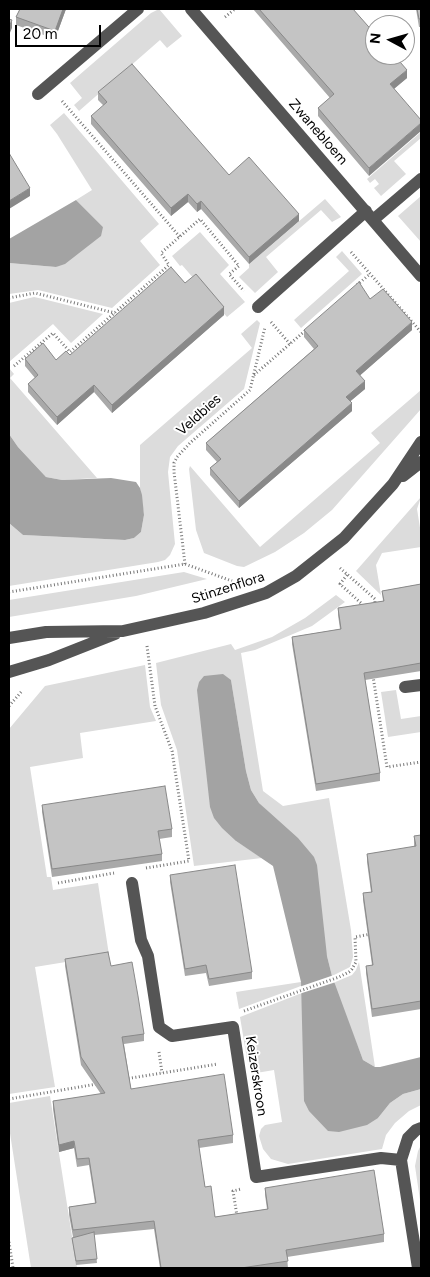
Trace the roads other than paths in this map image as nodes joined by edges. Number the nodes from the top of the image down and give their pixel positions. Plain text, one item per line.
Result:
1 (138, 9) edge
2 (191, 9) edge
3 (38, 94) dead end
4 (421, 179) edge
5 (370, 215) junction
6 (421, 276) edge
7 (258, 307) road end
8 (421, 442) edge
9 (421, 462) edge
10 (393, 484) junction
11 (123, 631) junction
12 (9, 638) edge
13 (9, 672) edge
14 (421, 685) edge
15 (405, 687) road end
16 (131, 877) road end
17 (421, 1128) edge
18 (401, 1160) junction
19 (418, 1268) edge

1 - 3 street
2 - 5 street, Zwanebloem
4 - 5 street
5 - 6 street, Zwanebloem
5 - 7 street
8 - 10 street, Stinzenflora
9 - 10 street, Stinzenflora
10 - 11 street, Stinzenflora
11 - 12 street, Stinzenflora
11 - 13 street, Stinzenflora
14 - 15 street
16 - 18 street, Keizerskroon
17 - 18 street
18 - 19 street

